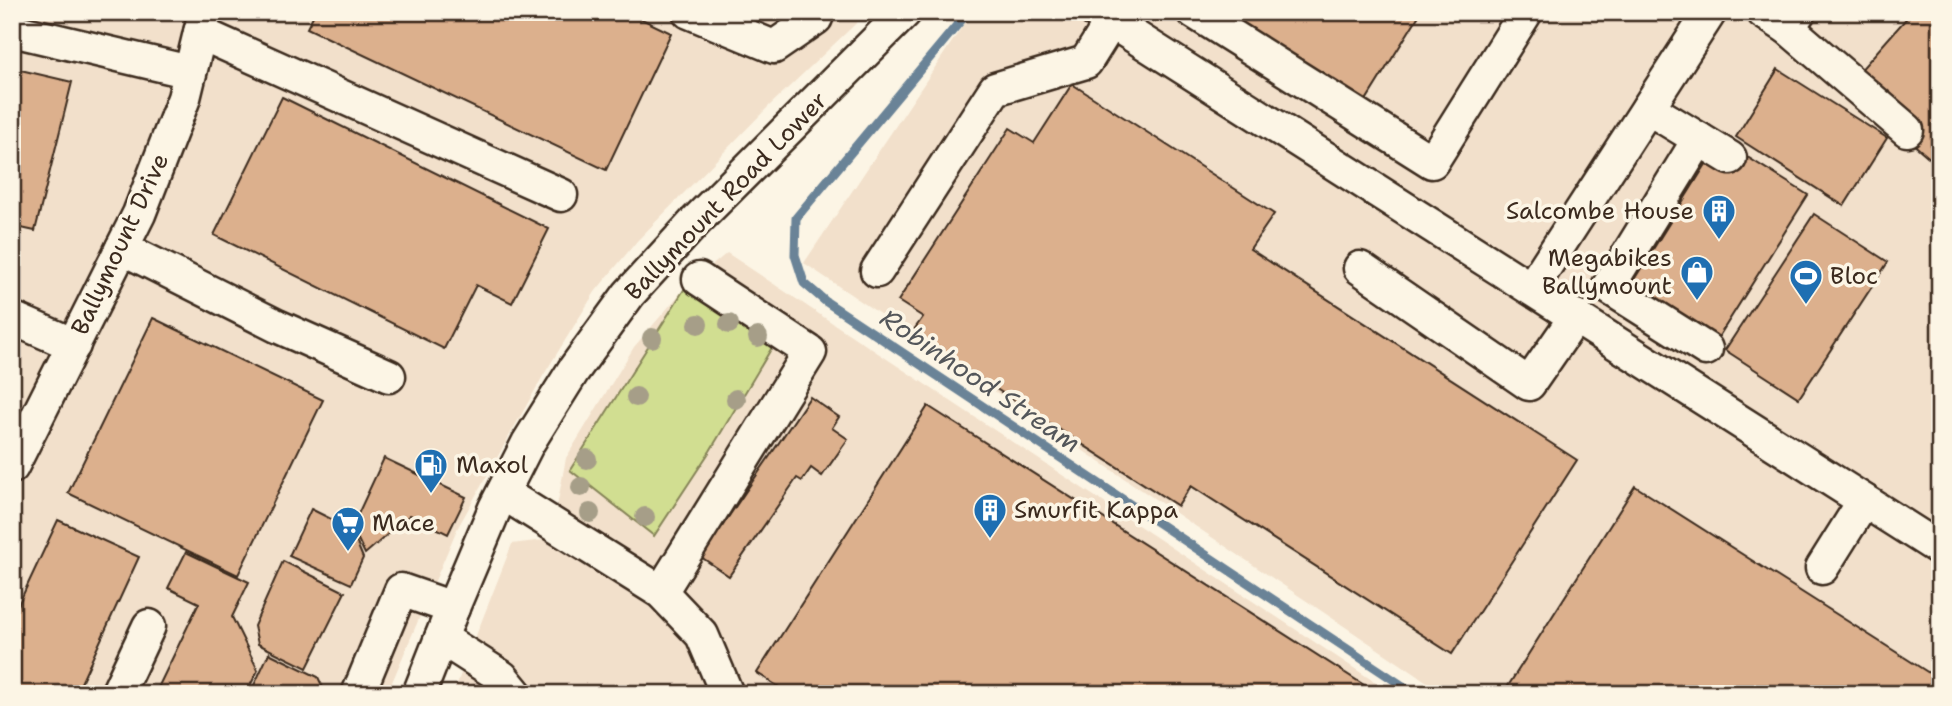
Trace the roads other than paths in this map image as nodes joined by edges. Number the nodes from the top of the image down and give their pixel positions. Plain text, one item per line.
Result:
1 (689, 12) edge
2 (818, 12) edge
3 (905, 12) edge
4 (1194, 12) edge
5 (1525, 12) edge
6 (1710, 12) edge
7 (1104, 17) edge
8 (1783, 18) edge
9 (203, 23) edge
10 (12, 30) edge
11 (190, 72) junction
12 (1648, 108) junction
13 (1907, 130) dead end
14 (1699, 139) junction
15 (1730, 158) dead end
16 (561, 195) dead end
17 (122, 248) junction
18 (1360, 268) dead end
19 (877, 271) dead end
20 (699, 279) dead end
21 (1532, 287) junction
22 (1576, 316) junction
23 (12, 318) edge
24 (1677, 331) junction
25 (74, 345) junction
26 (1706, 349) dead end
27 (1654, 366) junction
28 (389, 376) dead end
29 (12, 467) edge
30 (503, 494) junction
31 (1864, 501) junction
32 (1940, 549) edge
33 (1822, 568) dead end
34 (661, 592) junction
35 (453, 608) junction
36 (149, 626) dead end
37 (441, 638) junction
38 (117, 694) edge
39 (358, 694) edge
40 (419, 694) edge
41 (516, 694) edge
42 (727, 694) edge

1 - 2 street
3 - 30 street, Ballymount Road Lower
4 - 5 street
6 - 12 street
7 - 19 street
7 - 21 street
8 - 13 street
9 - 11 street, Ballymount Drive
9 - 16 street
10 - 11 street
11 - 17 street, Ballymount Drive
12 - 14 street
12 - 21 street
14 - 15 street
14 - 24 street
17 - 25 street, Ballymount Drive
17 - 28 street
18 - 22 street
20 - 34 street
21 - 22 street
22 - 27 street
23 - 25 street
24 - 26 street
24 - 27 street
25 - 29 street, Ballymount Drive
27 - 31 street
30 - 34 street
30 - 35 street, Ballymount Road Lower
31 - 32 street
31 - 33 street
34 - 42 street
35 - 37 street, Ballymount Road Lower
35 - 39 street
36 - 38 street
37 - 40 street, Ballymount Road Lower
37 - 41 street

